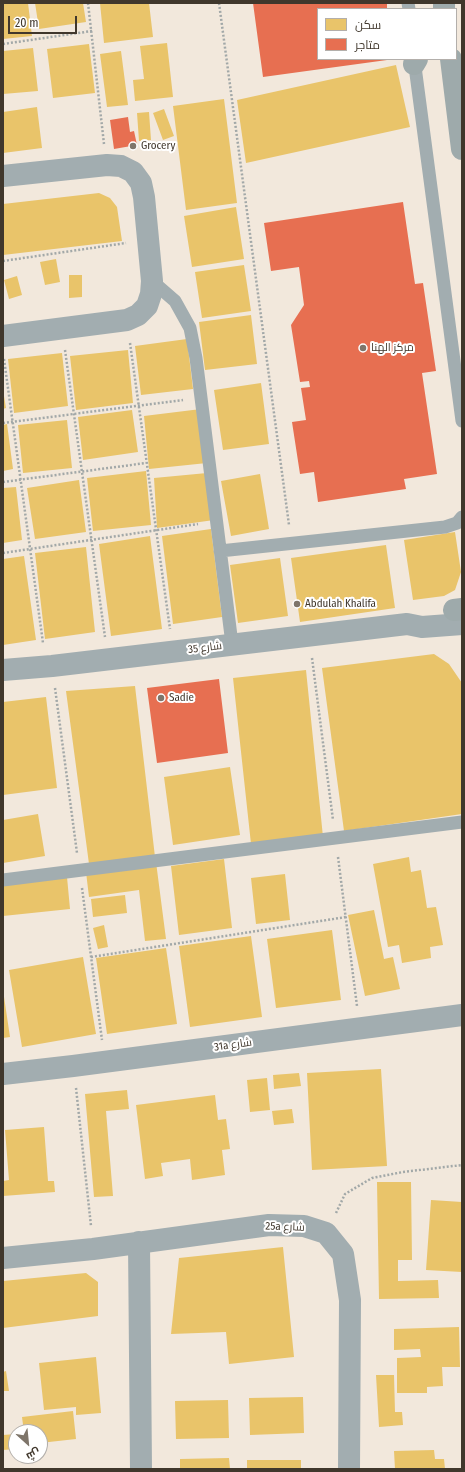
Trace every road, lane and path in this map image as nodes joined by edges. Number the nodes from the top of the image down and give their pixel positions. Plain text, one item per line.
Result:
1 (88, 3) edge
2 (220, 3) edge
3 (92, 31) junction
4 (3, 44) edge
5 (451, 60) edge
6 (415, 61) edge
7 (462, 149) edge
8 (107, 165) junction
9 (3, 176) edge
10 (148, 240) junction
11 (3, 260) edge
12 (152, 281) junction
13 (127, 320) junction
14 (62, 328) junction
15 (3, 336) edge
16 (4, 358) dead end
17 (201, 398) junction
18 (139, 406) junction
19 (74, 414) junction
20 (462, 420) edge
21 (13, 421) junction
22 (3, 423) edge
23 (146, 462) junction
24 (83, 471) junction
25 (20, 480) junction
26 (3, 482) edge
27 (462, 517) edge
28 (216, 521) junction
29 (156, 530) junction
30 (91, 540) junction
31 (292, 544) junction
32 (30, 550) junction
33 (220, 551) junction
34 (3, 553) edge
35 (460, 612) edge
36 (232, 644) junction
37 (173, 651) junction
38 (108, 659) junction
39 (46, 666) junction
40 (3, 670) edge
41 (462, 822) edge
42 (3, 880) edge
43 (346, 917) dead end
44 (91, 957) dead end
45 (462, 1016) edge
46 (73, 1066) junction
47 (3, 1074) edge
48 (462, 1165) edge
49 (326, 1234) junction
50 (139, 1242) junction
51 (93, 1249) junction
52 (3, 1258) edge
53 (141, 1469) edge
54 (349, 1469) edge

1 - 3 path
2 - 31 path
3 - 4 path
3 - 8 path
5 - 7 main road
6 - 20 lane
8 - 9 street
8 - 10 street
10 - 11 path
10 - 12 street
12 - 13 street
12 - 17 lane
13 - 14 street
13 - 18 path
14 - 15 street
14 - 19 path
16 - 21 path
17 - 18 path
17 - 28 lane
18 - 19 path
18 - 23 path
19 - 21 path
19 - 24 path
21 - 22 path
21 - 25 path
23 - 24 path
23 - 29 path
24 - 25 path
24 - 30 path
25 - 26 path
25 - 32 path
27 - 31 lane
28 - 29 path
28 - 33 lane
29 - 30 path
29 - 37 path
30 - 32 path
30 - 38 path
31 - 33 lane
32 - 34 path
32 - 39 path
33 - 36 lane
35 - 36 street, شارع 35
36 - 37 street, شارع 35
37 - 38 street, شارع 35
38 - 39 street, شارع 35
39 - 40 street, شارع 35
41 - 42 lane
43 - 44 path
45 - 46 street, 31a شارع
46 - 47 street, 31a شارع
46 - 51 path
48 - 49 path
49 - 50 street, 25a شارع
49 - 54 street, 25a شارع
50 - 51 street, 25a شارع
50 - 53 street
51 - 52 street, 25a شارع

